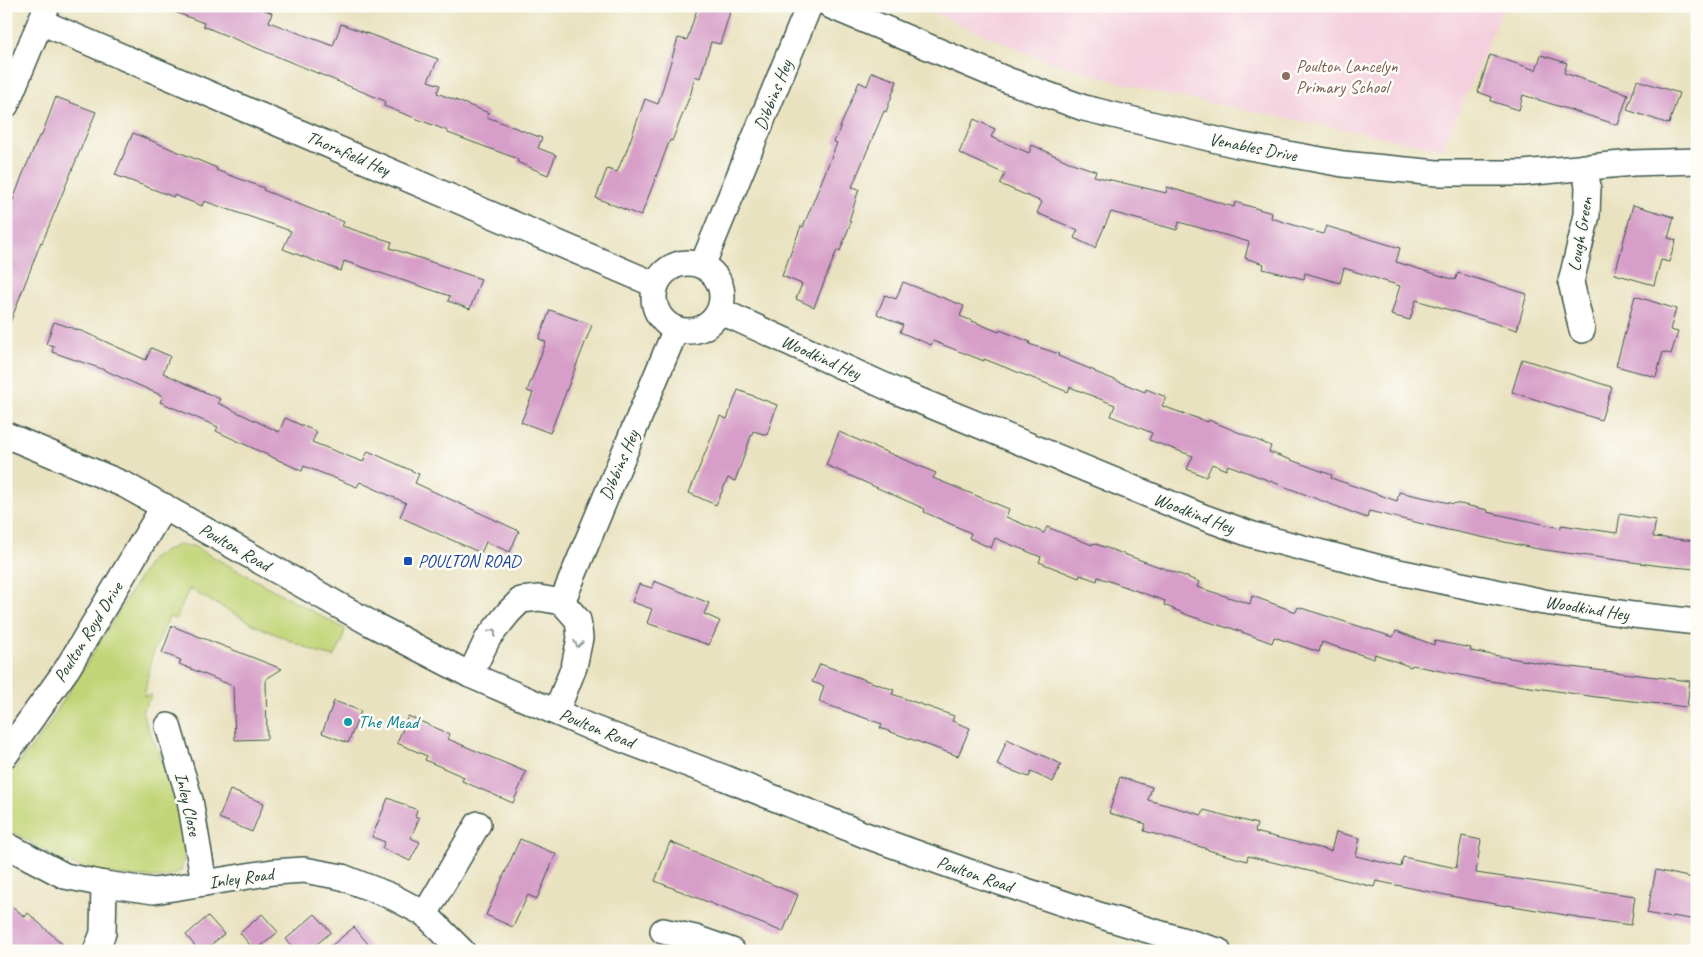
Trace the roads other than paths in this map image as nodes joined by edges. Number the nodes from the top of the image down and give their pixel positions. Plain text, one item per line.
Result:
1 (809, 6) edge
2 (831, 6) edge
3 (44, 14) edge
4 (6, 105) edge
5 (1697, 161) edge
6 (1584, 167) junction
7 (702, 266) junction
8 (656, 284) junction
9 (720, 311) junction
10 (676, 329) junction
11 (1582, 330) dead end
12 (6, 435) edge
13 (164, 506) junction
14 (562, 602) junction
15 (1697, 622) edge
16 (470, 674) junction
17 (556, 712) junction
18 (168, 726) dead end
19 (6, 754) edge
20 (466, 831) dead end
21 (6, 845) edge
22 (204, 883) junction
23 (104, 884) junction
24 (425, 914) junction
25 (663, 931) dead end
26 (693, 944) edge
27 (96, 951) edge
28 (462, 951) edge
29 (732, 951) edge
30 (1218, 951) edge

1 - 7 street, Dibbins Hey
2 - 6 street, Venables Drive
3 - 4 street
3 - 8 street, Thornfield Hey
5 - 6 street, Venables Drive
6 - 11 street, Lough Green
7 - 8 street
7 - 9 street
8 - 10 street
9 - 10 street
9 - 15 street, Woodkind Hey
10 - 14 street, Dibbins Hey
12 - 13 street, Poulton Road
13 - 16 street, Poulton Road
13 - 19 street, Poulton Royd Drive
16 -> 14 street
14 -> 17 street
16 - 17 street, Poulton Road
17 - 30 street, Poulton Road
18 - 22 street, Inley Close
20 - 24 street
21 - 23 street, Inley Road
22 - 23 street, Inley Road
22 - 24 street, Inley Road
23 - 27 street
24 - 28 street, Inley Road
25 - 26 street
26 - 29 street

